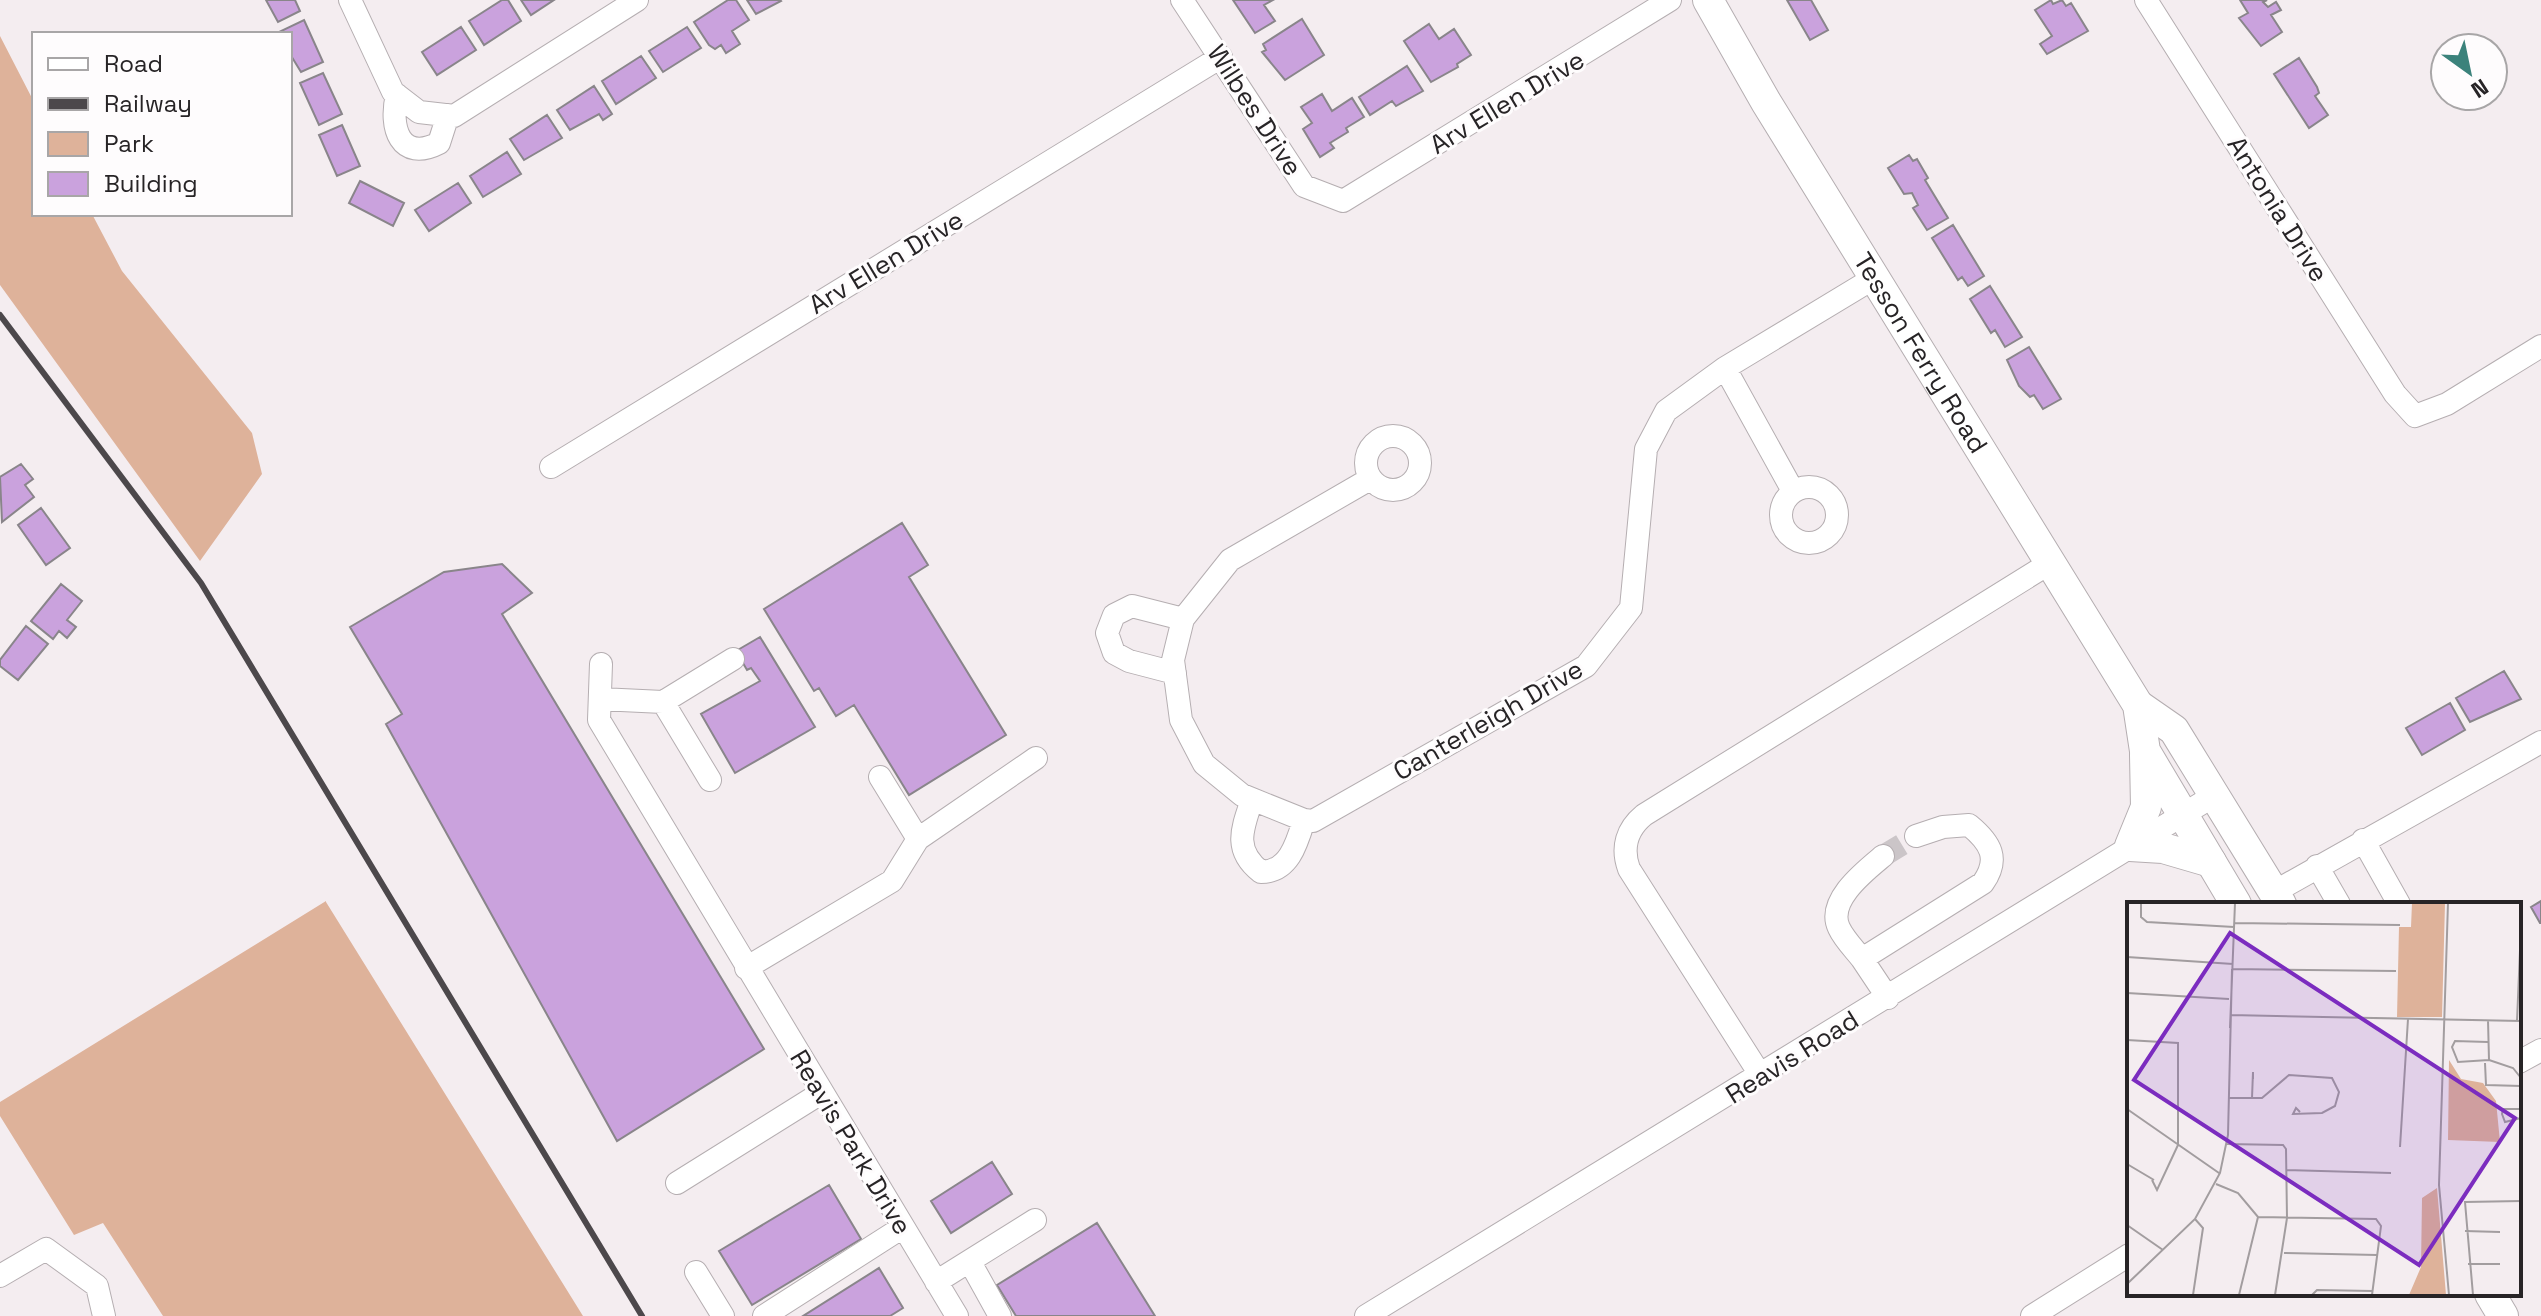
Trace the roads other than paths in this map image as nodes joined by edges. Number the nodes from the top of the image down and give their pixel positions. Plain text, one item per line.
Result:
1 (350, 0) edge
2 (637, 0) edge
3 (1182, 0) edge
4 (1670, 0) edge
5 (1708, 0) edge
6 (2146, 0) edge
7 (1221, 57) junction
8 (397, 95) junction
9 (448, 115) junction
10 (1343, 201) joint
11 (1874, 278) junction
12 (2541, 346) edge
13 (1725, 368) junction
14 (551, 467) dead end
15 (1370, 479) dead end
16 (1793, 491) dead end
17 (2050, 563) junction
18 (1183, 619) junction
19 (733, 659) dead end
20 (601, 664) dead end
21 (1175, 673) junction
22 (600, 699) junction
23 (663, 702) junction
24 (2138, 705) junction
25 (2541, 742) edge
26 (2145, 751) junction
27 (1036, 758) dead end
28 (880, 777) dead end
29 (710, 780) dead end
30 (2215, 795) junction
31 (1252, 800) junction
32 (2183, 814) junction
33 (1308, 820) junction
34 (1916, 836) tunnel mouth
35 (918, 839) junction
36 (2363, 840) junction
37 (2130, 846) junction
38 (1883, 856) tunnel mouth
39 (2211, 862) junction
40 (2317, 866) junction
41 (2278, 898) edge
42 (2235, 902) edge
43 (2338, 902) edge
44 (2398, 902) edge
45 (1862, 959) junction
46 (746, 968) junction
47 (1888, 998) junction
48 (2541, 1050) edge
49 (2521, 1061) edge
50 (1761, 1076) junction
51 (821, 1093) junction
52 (677, 1183) dead end
53 (1035, 1220) dead end
54 (903, 1227) junction
55 (2127, 1256) edge
56 (970, 1262) junction
57 (696, 1272) dead end
58 (0, 1276) edge
59 (936, 1282) junction
60 (2491, 1296) edge
61 (104, 1316) edge
62 (723, 1316) edge
63 (764, 1316) edge
64 (957, 1316) edge
65 (1000, 1316) edge
66 (1366, 1316) edge
67 (2032, 1316) edge
68 (2503, 1316) edge

1 - 8 street
2 - 9 street
3 - 7 street, Wilbes Drive
4 - 10 street, Arv Ellen Drive
5 - 11 main road, Tesson Ferry Road
6 - 12 street, Antonia Drive
7 - 10 street, Wilbes Drive
7 - 14 street, Arv Ellen Drive
8 - 9 street
8 - 9 street
11 - 13 street, Canterleigh Drive
11 - 17 main road, Tesson Ferry Road
13 - 16 street
13 - 33 street, Canterleigh Drive
15 - 18 street
17 - 24 main road, Tesson Ferry Road
17 - 50 street
18 - 21 street
18 - 21 street
19 - 23 street
20 - 22 street, Reavis Park Drive
21 - 31 street
22 - 23 street
22 - 46 street, Reavis Park Drive
23 - 29 street
24 - 26 main road, Tesson Ferry Road
24 - 30 main road, Tesson Ferry Road
25 - 36 street
26 - 32 main road, Tesson Ferry Road
26 - 37 main road
27 - 35 street
28 - 35 street
30 - 32 street, Reavis Road
30 - 41 main road, Tesson Ferry Road
31 - 33 street
31 - 33 street
32 - 37 street, Reavis Road
32 - 39 main road, Tesson Ferry Road
34 - 45 street
35 - 46 street
36 - 40 street
36 - 44 street
37 - 39 main road
37 - 47 street, Reavis Road
38 - 45 street
39 - 42 main road, Tesson Ferry Road
40 - 41 street
40 - 43 street
45 - 47 street
46 - 51 street, Reavis Park Drive
47 - 50 street, Reavis Road
48 - 49 street
50 - 66 street, Reavis Road
51 - 52 street
51 - 54 street, Reavis Park Drive
53 - 56 street
54 - 59 street, Reavis Park Drive
54 - 63 street
55 - 67 street
56 - 59 street
56 - 65 street
57 - 62 street
58 - 61 street
59 - 64 street, Reavis Park Drive
60 - 68 main road

